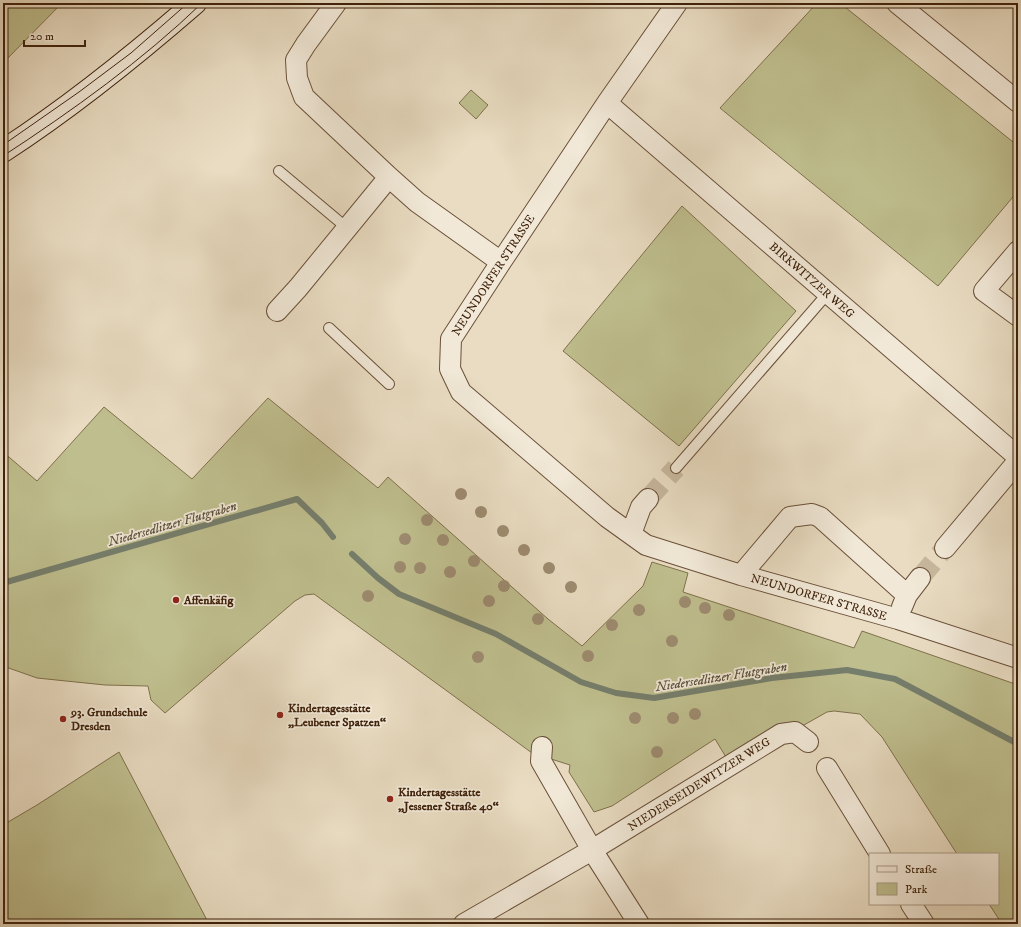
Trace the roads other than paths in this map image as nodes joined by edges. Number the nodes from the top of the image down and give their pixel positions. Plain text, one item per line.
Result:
1 (195, 3) edge
2 (336, 3) edge
3 (677, 3) edge
4 (897, 3) edge
5 (1018, 102) edge
6 (607, 103) junction
7 (3, 151) edge
8 (279, 170) dead end
9 (389, 177) junction
10 (347, 228) junction
11 (1018, 251) edge
12 (500, 262) junction
13 (828, 293) junction
14 (277, 311) dead end
15 (1018, 316) edge
16 (329, 328) dead end
17 (389, 384) dead end
18 (1018, 457) edge
19 (1018, 461) edge
20 (676, 468) tunnel mouth
21 (648, 499) tunnel mouth
22 (631, 534) junction
23 (945, 548) tunnel mouth
24 (741, 575) junction
25 (920, 578) tunnel mouth
26 (907, 595) junction
27 (898, 619) junction
28 (1018, 658) edge
29 (808, 742) dead end
30 (542, 748) dead end
31 (826, 768) dead end
32 (592, 850) junction
33 (879, 853) edge
34 (912, 905) edge
35 (464, 924) edge
36 (639, 924) edge
37 (924, 924) edge

1 - 7 street
2 - 9 street
3 - 6 street, NEUNDORFER STRASSE
4 - 5 street
6 - 12 street, NEUNDORFER STRASSE
6 - 13 street, BIRKWITZER WEG
8 - 10 lane
9 - 10 street
9 - 12 street
10 - 14 street
11 - 15 street
12 - 22 street, NEUNDORFER STRASSE
13 - 18 street, BIRKWITZER WEG
13 - 20 lane
16 - 17 lane
19 - 23 street
21 - 22 street
22 - 24 street, NEUNDORFER STRASSE
24 - 26 street, NEUNDORFER STRASSE
24 - 27 street, NEUNDORFER STRASSE
25 - 26 street
26 - 27 street, NEUNDORFER STRASSE
27 - 28 street, NEUNDORFER STRASSE
29 - 32 street, NIEDERSEIDEWITZER WEG
30 - 32 street
31 - 33 street
32 - 35 street, NIEDERSEIDEWITZER WEG
32 - 36 street
34 - 37 street

